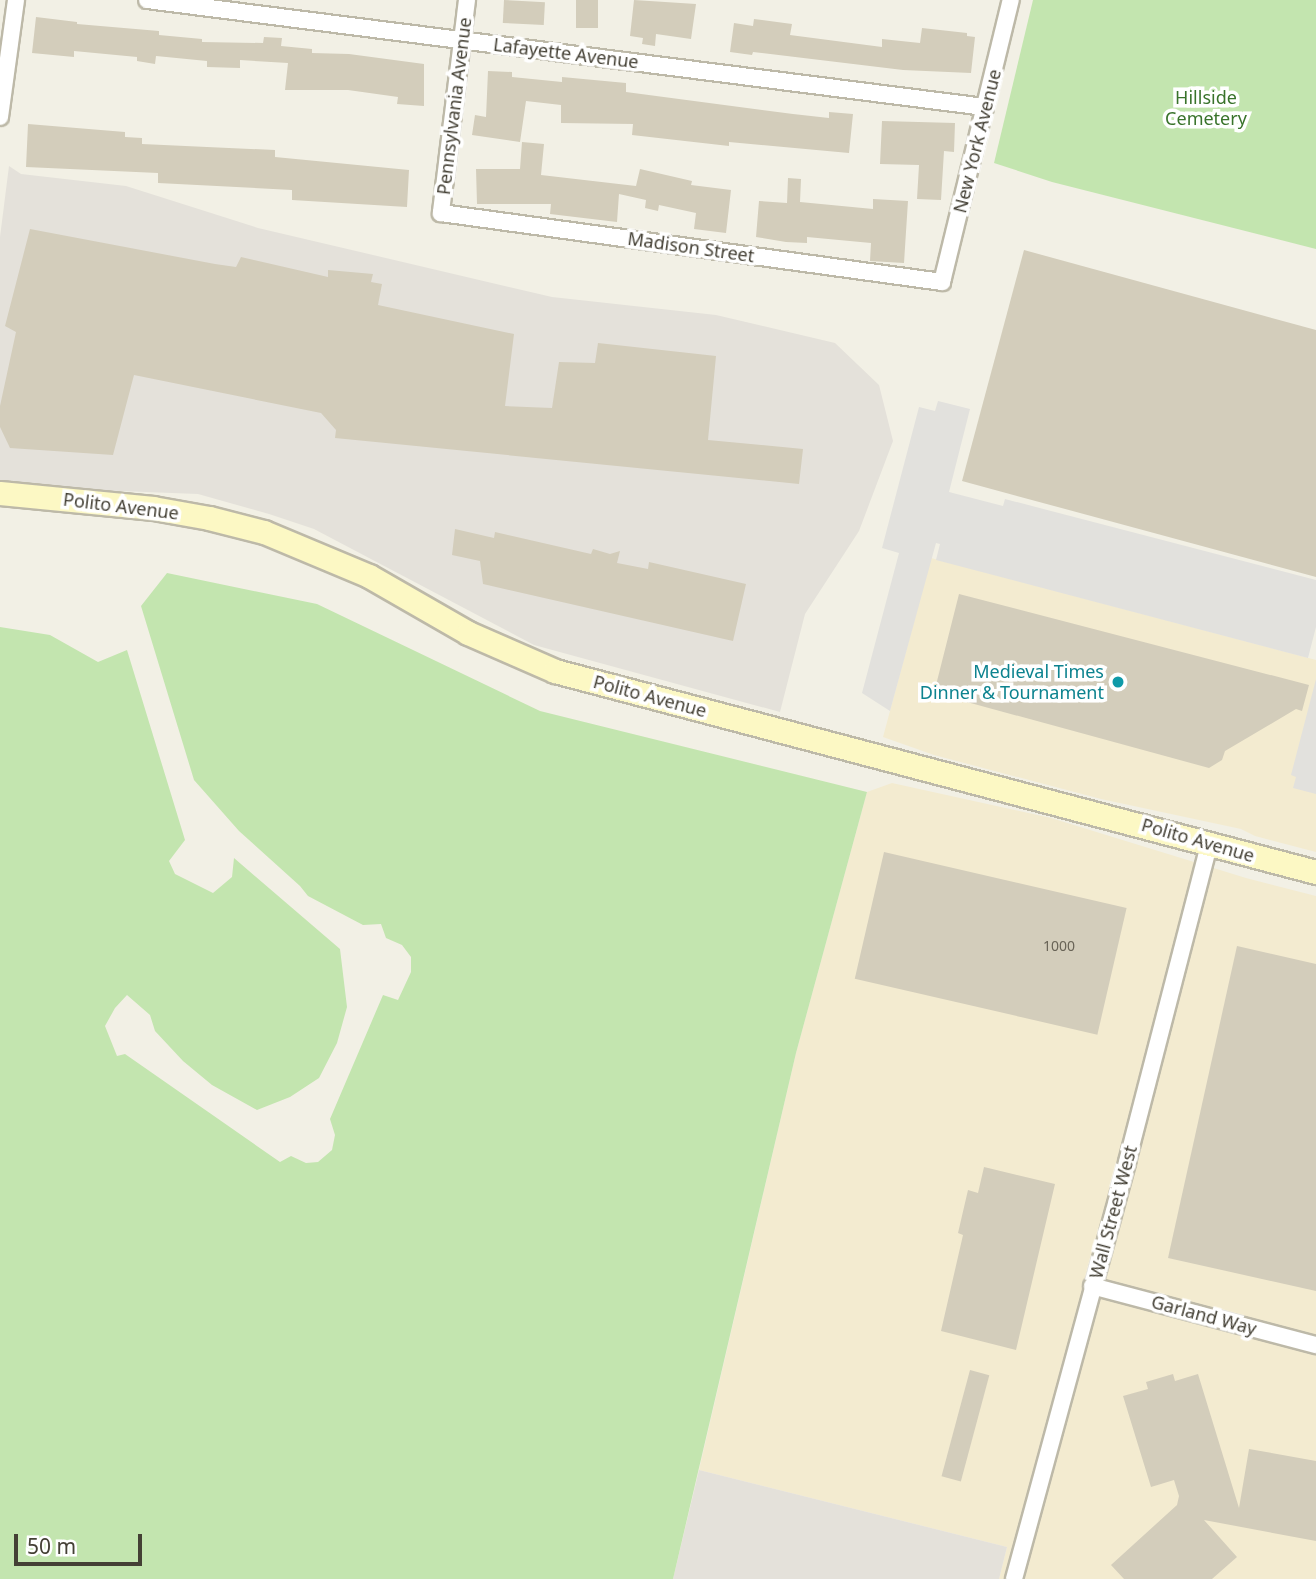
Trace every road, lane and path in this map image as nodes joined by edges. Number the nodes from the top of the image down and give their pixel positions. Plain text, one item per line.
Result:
1 (16, 0) edge
2 (146, 0) edge
3 (467, 0) edge
4 (1011, 0) edge
5 (461, 39) junction
6 (985, 107) junction
7 (0, 117) edge
8 (441, 213) joint
9 (942, 282) joint
10 (0, 493) edge
11 (1209, 844) junction
12 (1316, 872) edge
13 (1092, 1286) junction
14 (1316, 1345) edge
15 (1014, 1579) edge

1 - 7 street
2 - 5 street, Lafayette Avenue
3 - 5 street, Pennsylvania Avenue
4 - 6 street, New York Avenue
5 - 6 street, Lafayette Avenue
5 - 8 street, Pennsylvania Avenue
6 - 9 street, New York Avenue
8 - 9 street, Madison Street
10 - 11 street, Polito Avenue
11 - 12 street, Polito Avenue
11 - 13 street, Wall Street West
13 - 14 street, Garland Way
13 - 15 street, Wall Street West

